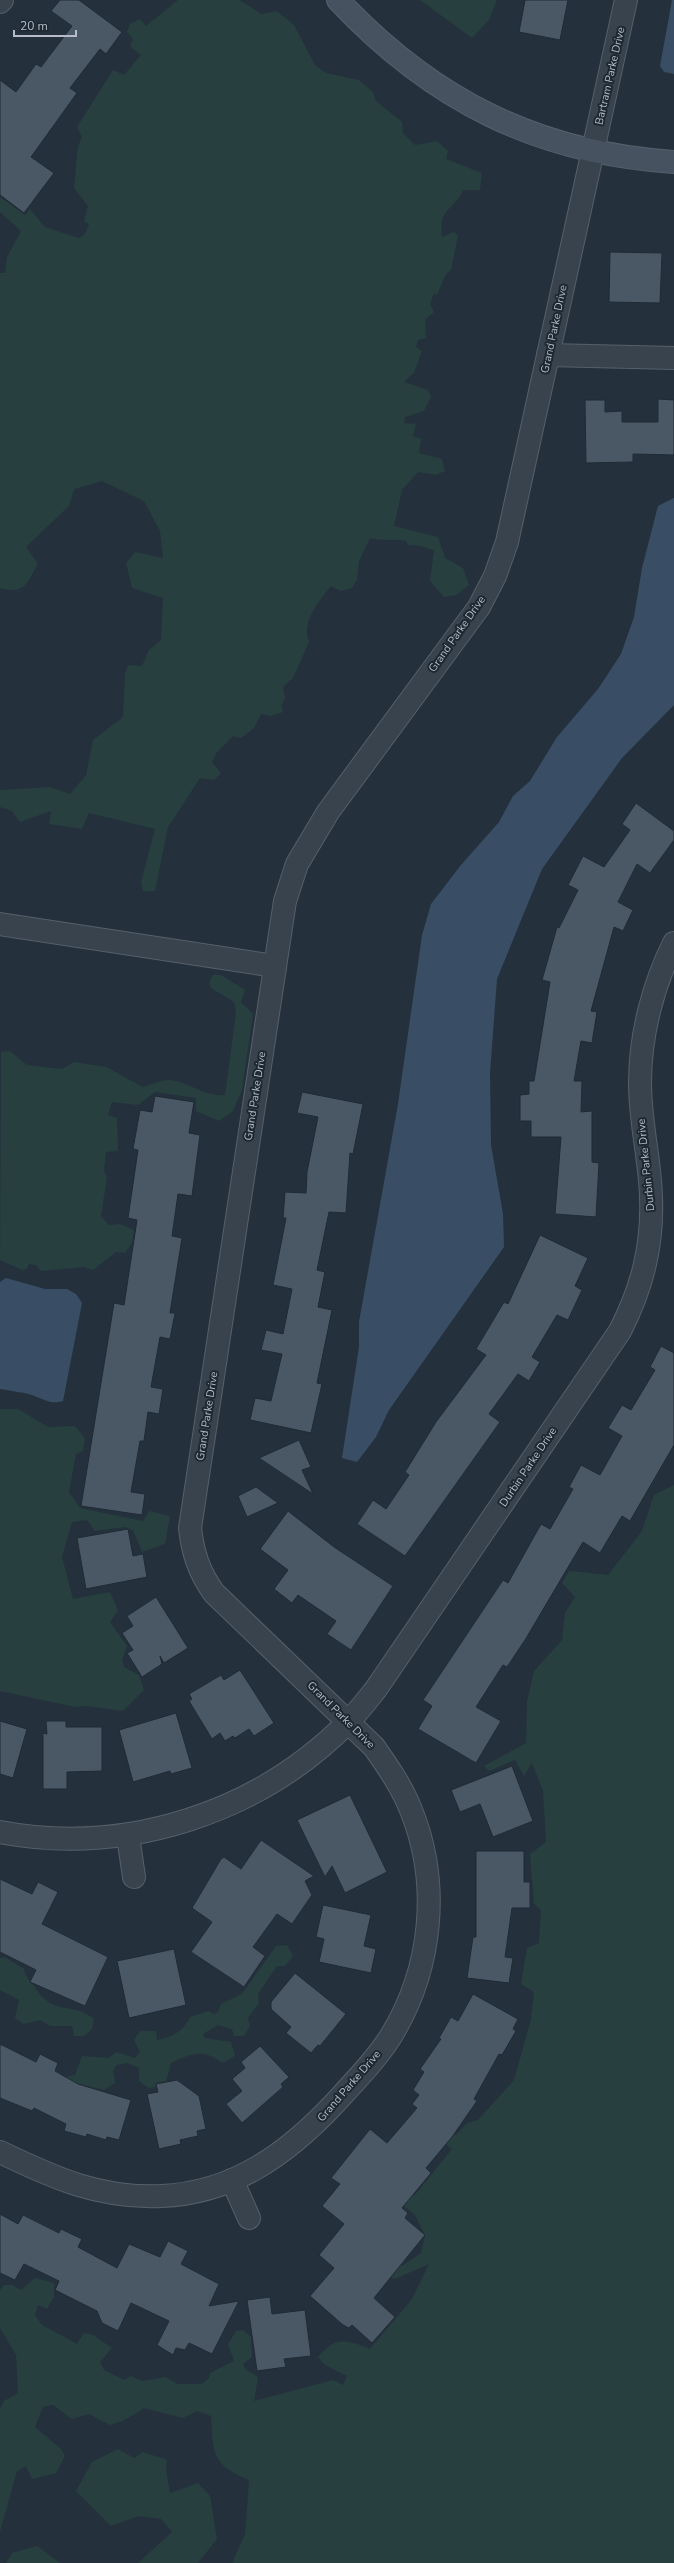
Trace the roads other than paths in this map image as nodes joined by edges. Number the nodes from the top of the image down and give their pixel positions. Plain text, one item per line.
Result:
1 (338, 0) edge
2 (626, 0) edge
3 (593, 152) junction
4 (674, 162) edge
5 (548, 356) junction
6 (674, 358) edge
7 (0, 924) edge
8 (674, 942) edge
9 (275, 966) junction
10 (350, 1721) junction
11 (0, 1832) edge
12 (128, 1836) junction
13 (134, 1877) dead end
14 (0, 2152) edge
15 (232, 2180) junction
16 (249, 2218) dead end

1 - 3 street
2 - 3 street, Bartram Parke Drive
3 - 4 street
3 - 5 street, Grand Parke Drive
5 - 6 street
5 - 9 street, Grand Parke Drive
7 - 9 street
8 - 10 street, Durbin Parke Drive
9 - 10 street, Grand Parke Drive
10 - 12 street, Durbin Parke Drive
10 - 15 street, Grand Parke Drive
11 - 12 street, Durbin Parke Drive
12 - 13 street
14 - 15 street, Grand Parke Drive
15 - 16 street

